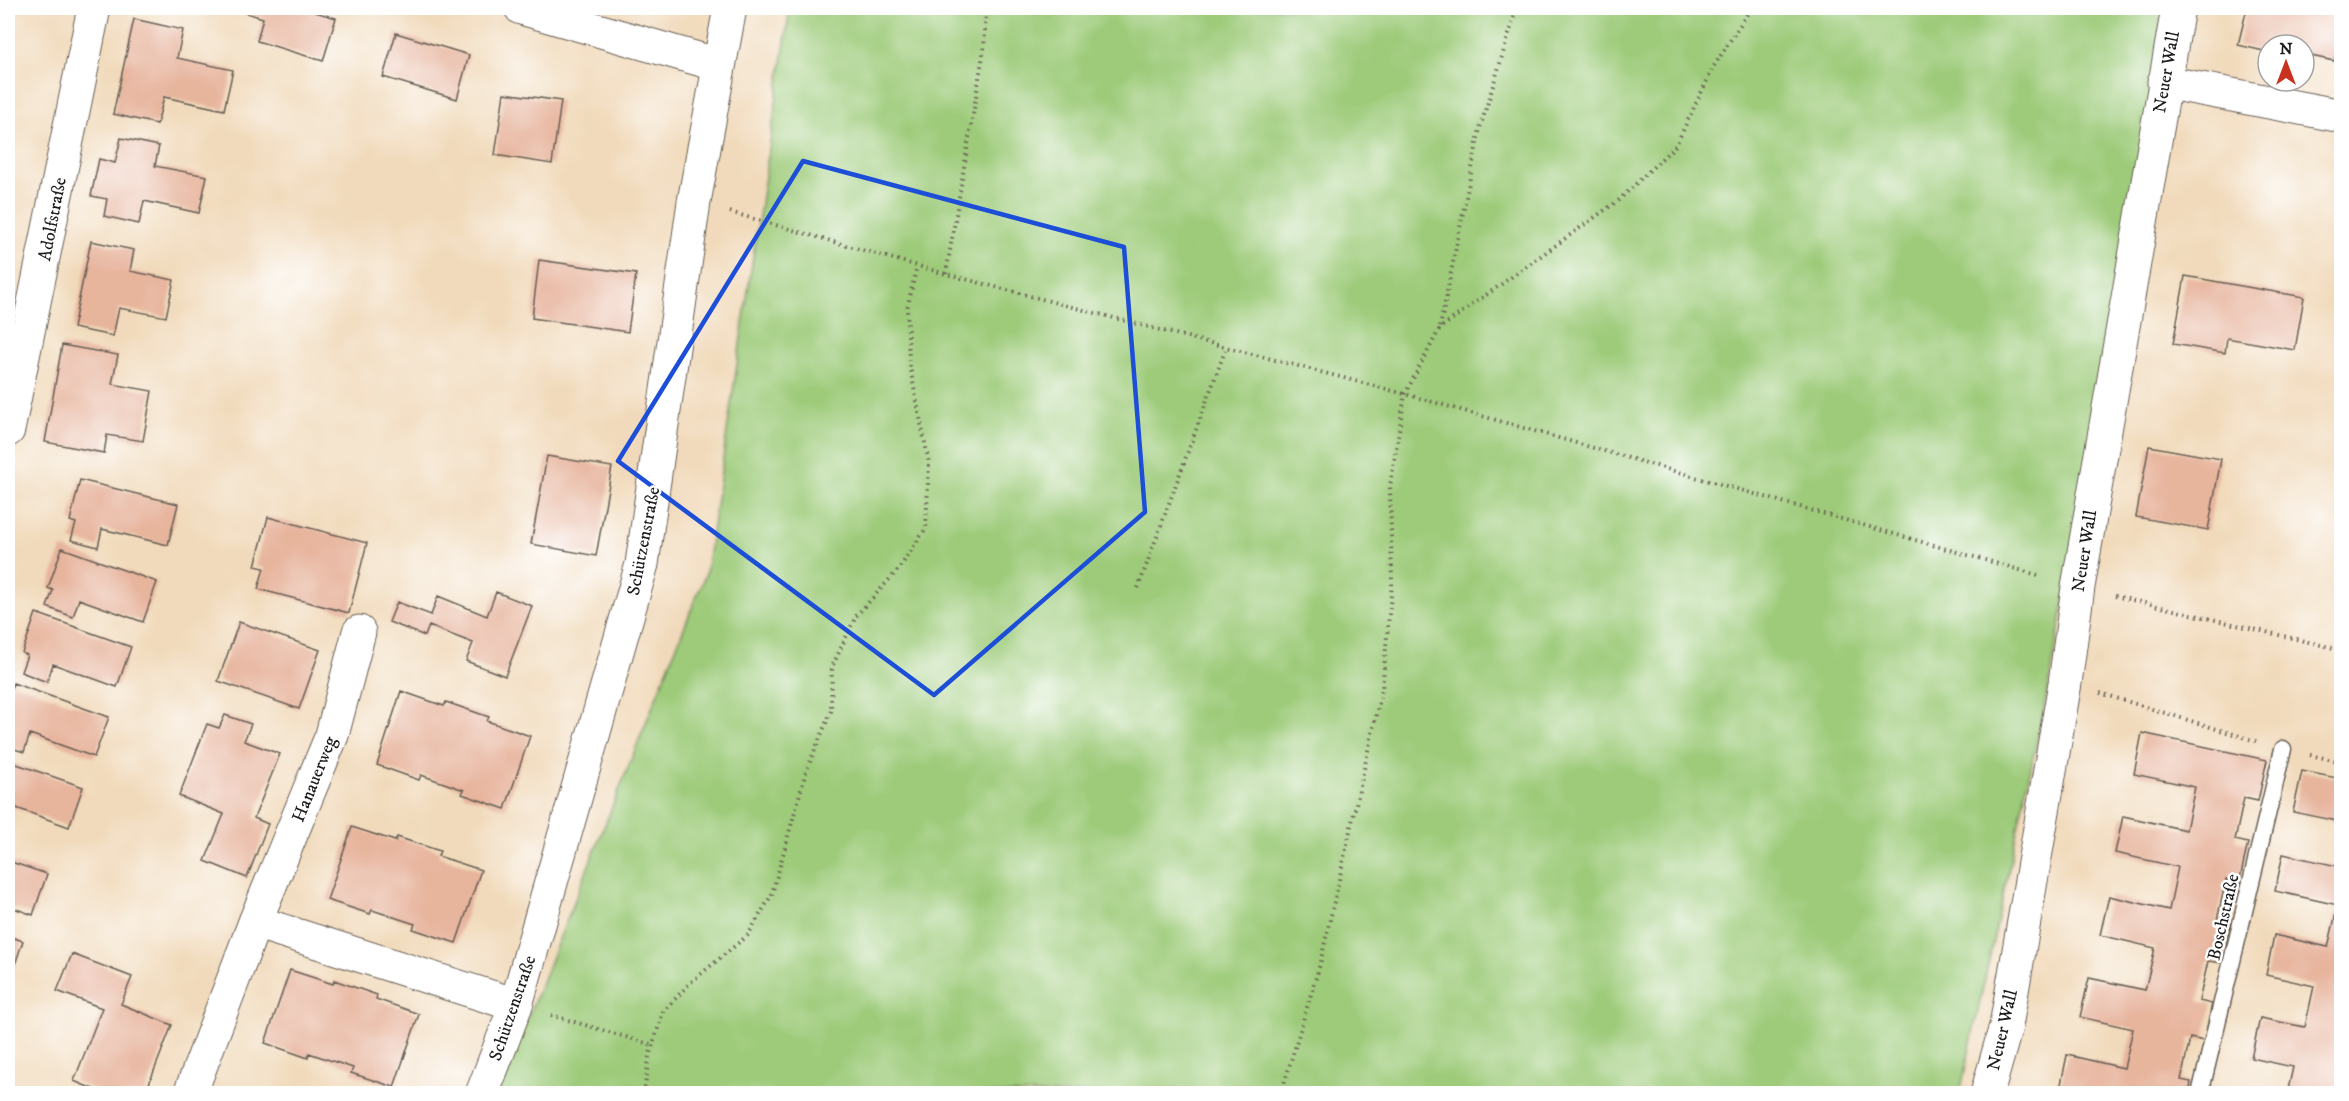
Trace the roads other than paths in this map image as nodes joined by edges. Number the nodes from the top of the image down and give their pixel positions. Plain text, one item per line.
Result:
1 (94, 8) edge
2 (521, 8) edge
3 (730, 8) edge
4 (2178, 8) edge
5 (719, 65) junction
6 (2164, 82) junction
7 (2342, 116) edge
8 (8, 430) edge
9 (359, 632) dead end
10 (2283, 749) road end
11 (255, 922) junction
12 (516, 1005) junction
13 (190, 1094) edge
14 (482, 1094) edge
15 (1987, 1094) edge
16 (2200, 1094) edge

1 - 8 street, Adolfstraße
2 - 5 street
3 - 5 street, Schützenstraße
4 - 6 street, Neuer Wall
5 - 12 street, Schützenstraße
6 - 7 street
6 - 15 street, Neuer Wall
9 - 11 street, Hanauerweg
10 - 16 lane, Boschstraße
11 - 12 street
11 - 13 street, Hanauerweg
12 - 14 street, Schützenstraße

